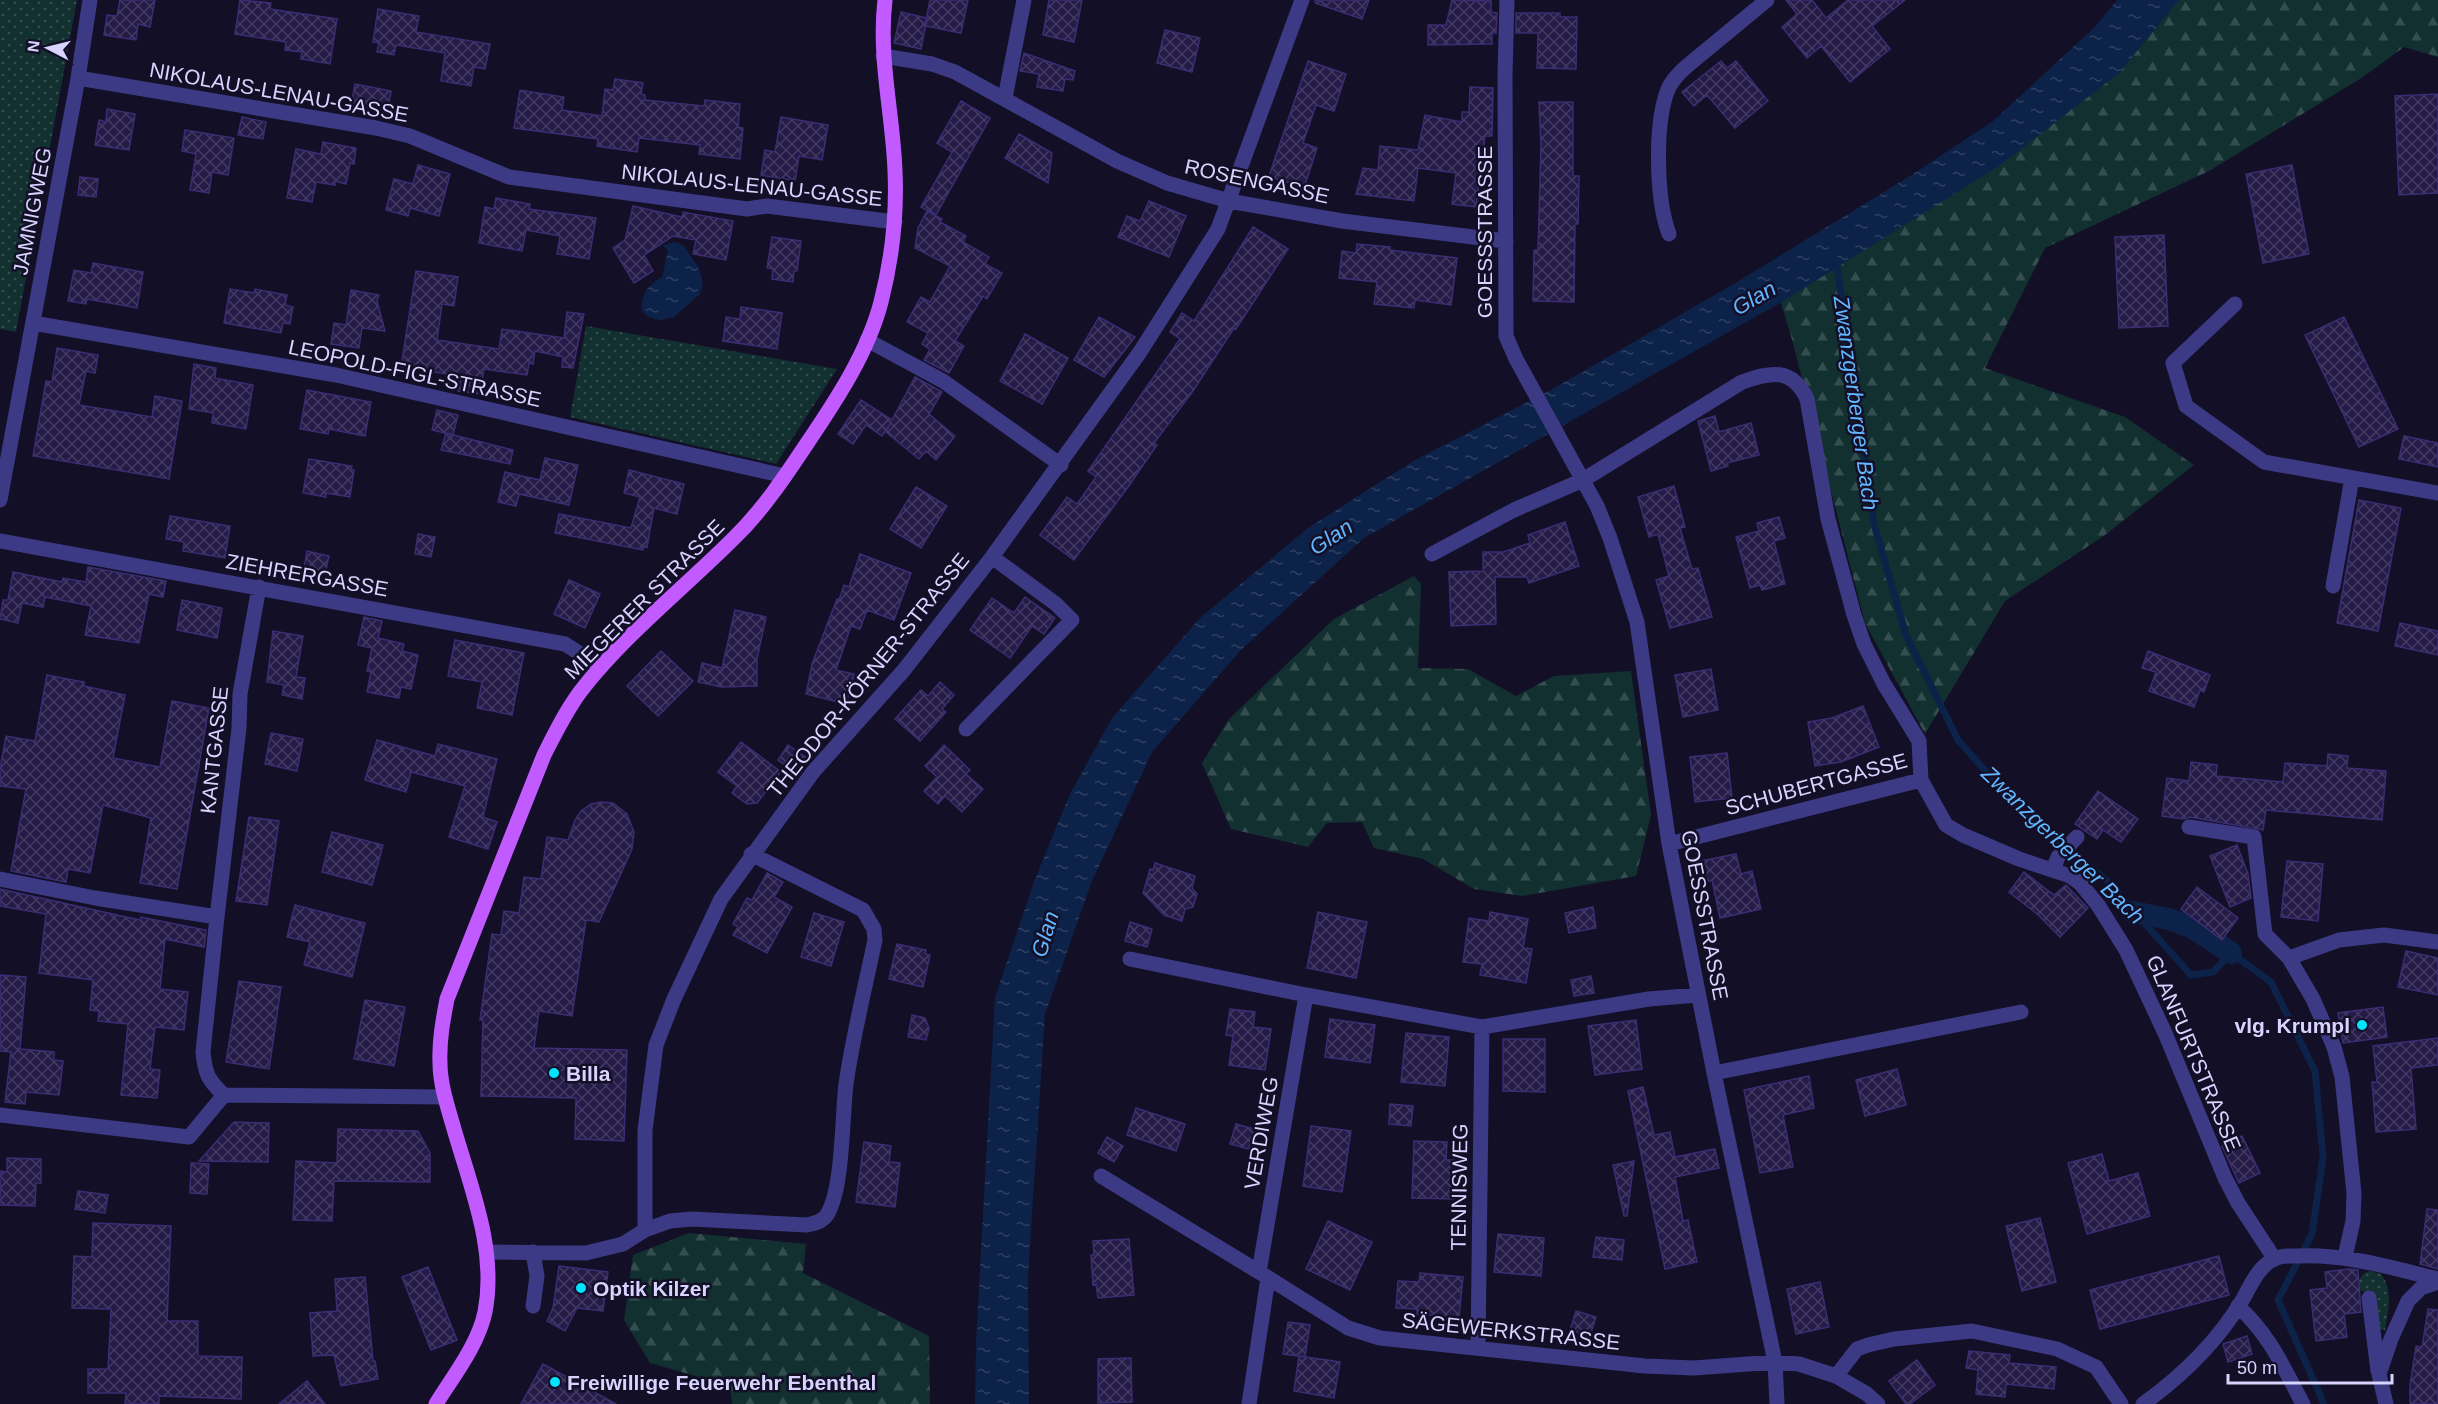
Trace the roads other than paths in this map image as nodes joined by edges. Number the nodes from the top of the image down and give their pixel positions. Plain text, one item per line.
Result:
1 (90, 0) edge
2 (885, 0) edge
3 (1024, 0) edge
4 (1302, 0) edge
5 (1507, 0) edge
6 (1767, 0) edge
7 (883, 56) junction
8 (78, 78) junction
9 (1005, 99) junction
10 (1229, 201) junction
11 (895, 222) junction
12 (1669, 234) dead end
13 (1506, 241) junction
14 (2235, 304) dead end
15 (33, 323) junction
16 (867, 340) junction
17 (1061, 465) junction
18 (785, 476) junction
19 (2352, 478) junction
20 (1583, 480) junction
21 (2438, 493) edge
22 (0, 500) edge
23 (0, 541) edge
24 (1432, 554) dead end
25 (992, 557) junction
26 (2333, 586) dead end
27 (259, 587) junction
28 (601, 667) junction
29 (966, 729) dead end
30 (1922, 780) junction
31 (2189, 827) dead end
32 (2075, 839) dead end
33 (1670, 844) junction
34 (752, 854) junction
35 (2055, 864) junction
36 (0, 879) edge
37 (217, 917) junction
38 (2438, 942) edge
39 (2289, 958) junction
40 (1130, 959) dead end
41 (1306, 995) junction
42 (1698, 995) junction
43 (2020, 1012) dead end
44 (1482, 1027) junction
45 (1714, 1073) junction
46 (224, 1095) junction
47 (445, 1097) junction
48 (0, 1115) edge
49 (1101, 1176) dead end
50 (645, 1230) junction
51 (486, 1252) junction
52 (532, 1252) junction
53 (2345, 1257) junction
54 (2277, 1258) junction
55 (1264, 1275) junction
56 (2438, 1280) edge
57 (2369, 1298) dead end
58 (533, 1306) dead end
59 (2238, 1306) junction
60 (1478, 1348) junction
61 (1775, 1362) junction
62 (2379, 1374) junction
63 (1836, 1376) junction
64 (436, 1404) edge
65 (1250, 1404) edge
66 (1777, 1404) edge
67 (1878, 1404) edge
68 (2121, 1404) edge
69 (2143, 1404) edge
70 (2302, 1404) edge
71 (2386, 1404) edge

1 - 8 street, JAMNIGWEG
2 - 7 main road, MIEGERER STRASSE
3 - 9 street
4 - 10 street, THEODOR-KÖRNER-STRASSE
5 - 13 street, GOESSSTRASSE
6 - 12 street
7 - 9 street, ROSENGASSE
7 - 11 main road, MIEGERER STRASSE
8 - 11 street, NIKOLAUS-LENAU-GASSE
8 - 15 street, JAMNIGWEG
9 - 10 street, ROSENGASSE
10 - 13 street, ROSENGASSE
10 - 17 street, THEODOR-KÖRNER-STRASSE
11 - 16 main road, MIEGERER STRASSE
13 - 20 street, GOESSSTRASSE
14 - 19 street
15 - 18 street, LEOPOLD-FIGL-STRASSE
15 - 22 street, JAMNIGWEG
16 - 17 street
16 - 18 main road, MIEGERER STRASSE
17 - 25 street, THEODOR-KÖRNER-STRASSE
18 - 28 main road, MIEGERER STRASSE
19 - 21 street
19 - 26 street
20 - 24 street
20 - 30 street, SCHUBERTGASSE
20 - 33 street, GOESSSTRASSE
23 - 27 street, ZIEHRERGASSE
25 - 29 street
25 - 34 street, THEODOR-KÖRNER-STRASSE
27 - 28 street, ZIEHRERGASSE
27 - 37 street, KANTGASSE
28 - 47 main road, MIEGERER STRASSE
30 - 33 street, SCHUBERTGASSE
30 - 35 street, GLANFURTSTRASSE
31 - 39 street
32 - 35 street
33 - 42 street, GOESSSTRASSE
34 - 50 street, THEODOR-KÖRNER-STRASSE
34 - 50 street
35 - 54 street, GLANFURTSTRASSE
36 - 37 street
37 - 46 street, KANTGASSE
38 - 39 street
39 - 53 street
40 - 41 street
41 - 44 street
41 - 55 street, VERDIWEG
42 - 44 street
42 - 45 street, GOESSSTRASSE
43 - 45 street
44 - 60 street, TENNISWEG
45 - 61 street, GOESSSTRASSE
46 - 47 street
46 - 48 street
47 - 51 main road, MIEGERER STRASSE
49 - 55 street
50 - 52 street
51 - 52 street
51 - 64 main road, MIEGERER STRASSE
52 - 58 street
53 - 54 street
53 - 56 street
54 - 59 street
55 - 60 street, SÄGEWERKSTRASSE
55 - 65 street, VERDIWEG
56 - 62 street
57 - 62 street
59 - 69 street
59 - 70 street
60 - 61 street, SÄGEWERKSTRASSE
61 - 63 street
61 - 66 street, GOESSSTRASSE
62 - 71 street
63 - 67 street
63 - 68 street

